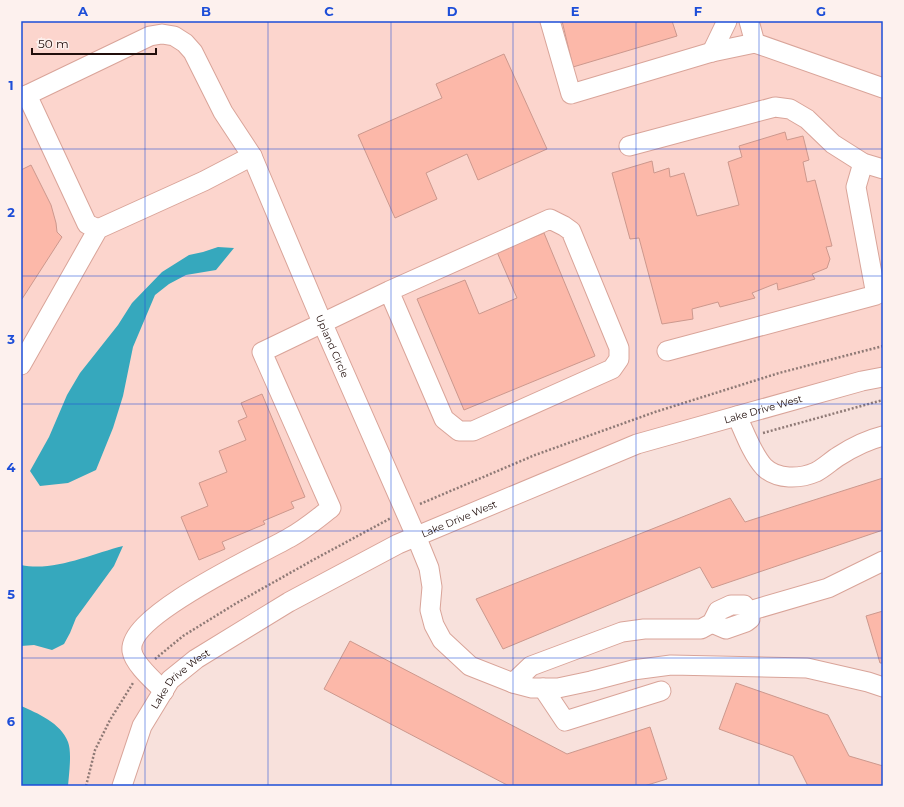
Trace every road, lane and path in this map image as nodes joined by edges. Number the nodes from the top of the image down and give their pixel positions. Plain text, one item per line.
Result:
1 (550, 21) edge
2 (727, 21) edge
3 (749, 21) edge
4 (755, 43) junction
5 (712, 52) junction
6 (883, 88) edge
7 (24, 96) edge
8 (629, 146) dead end
9 (252, 156) junction
10 (863, 163) junction
11 (883, 169) edge
12 (98, 230) junction
13 (389, 291) junction
14 (322, 322) junction
15 (667, 351) dead end
16 (21, 364) edge
17 (883, 377) edge
18 (883, 400) edge
19 (736, 416) junction
20 (883, 436) edge
21 (747, 437) junction
22 (416, 536) junction
23 (883, 561) edge
24 (513, 684) junction
25 (883, 687) edge
26 (543, 688) junction
27 (164, 691) junction
28 (662, 691) dead end
29 (122, 786) edge

1 - 5 street
2 - 5 street
3 - 4 street
4 - 5 street
4 - 6 street
7 - 9 street, Upland Circle
7 - 12 street
8 - 10 street
9 - 12 street
9 - 14 street, Upland Circle
10 - 11 street
10 - 15 street
12 - 16 street
13 - 13 street
13 - 14 street
14 - 22 street, Upland Circle
14 - 27 street
17 - 19 street, Lake Drive West
18 - 21 path
19 - 21 street
19 - 22 street, Lake Drive West
20 - 21 street
22 - 24 street, Upland Circle
22 - 27 street, Lake Drive West
23 - 24 street
24 - 26 street, Upland Circle
25 - 26 street, Upland Circle
26 - 28 street
27 - 29 street, Lake Drive West

